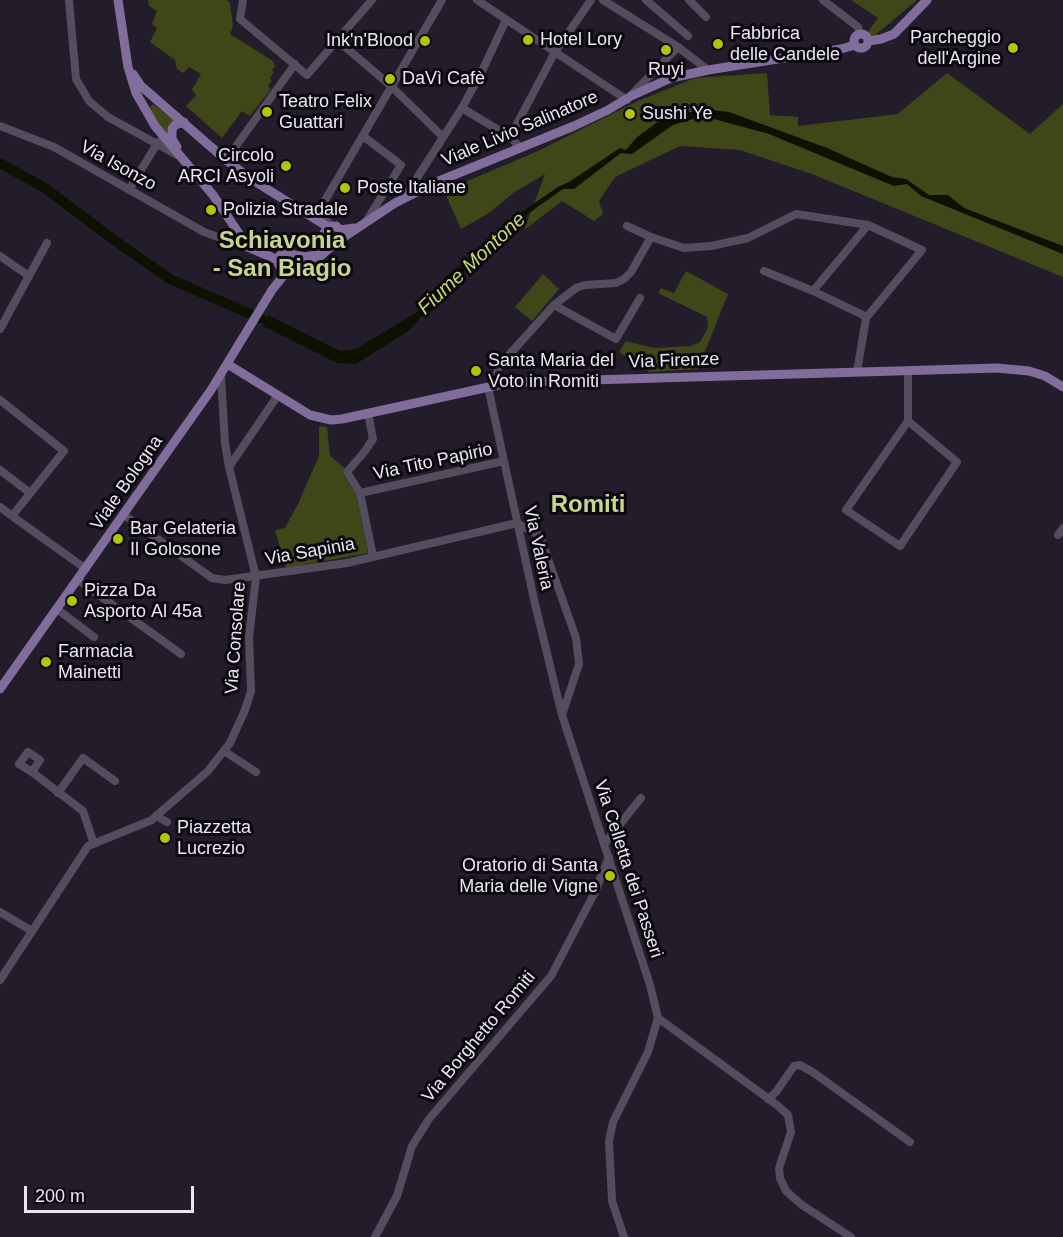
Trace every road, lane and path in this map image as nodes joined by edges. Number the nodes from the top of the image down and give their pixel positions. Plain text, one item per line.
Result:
1 (69, 0) edge
2 (118, 0) edge
3 (243, 0) edge
4 (372, 0) edge
5 (442, 0) edge
6 (477, 0) edge
7 (591, 0) edge
8 (603, 0) edge
9 (646, 0) edge
10 (688, 0) edge
11 (822, 0) edge
12 (927, 0) edge
13 (706, 17) dead end
14 (506, 20) junction
15 (688, 36) dead end
16 (864, 37) junction
17 (337, 40) junction
18 (678, 47) junction
19 (555, 52) junction
20 (295, 64) junction
21 (128, 68) junction
22 (708, 70) junction
23 (391, 86) junction
24 (629, 98) junction
25 (158, 100) junction
26 (462, 108) junction
27 (145, 109) junction
28 (184, 122) junction
29 (0, 126) edge
30 (163, 136) junction
31 (363, 136) junction
32 (443, 137) junction
33 (510, 137) junction
34 (156, 144) junction
35 (521, 148) junction
36 (183, 157) junction
37 (226, 160) junction
38 (129, 190) junction
39 (404, 198) junction
40 (363, 223) junction
41 (868, 225) junction
42 (627, 226) dead end
43 (334, 227) junction
44 (651, 237) junction
45 (338, 241) junction
46 (47, 243) dead end
47 (253, 249) junction
48 (293, 255) junction
49 (0, 256) edge
50 (277, 260) junction
51 (289, 269) junction
52 (764, 271) dead end
53 (29, 276) junction
54 (813, 291) junction
55 (271, 292) junction
56 (640, 298) dead end
57 (554, 305) junction
58 (866, 318) junction
59 (0, 328) edge
60 (229, 365) junction
61 (908, 371) junction
62 (858, 372) junction
63 (221, 376) junction
64 (491, 386) junction
65 (1063, 387) edge
66 (278, 395) junction
67 (0, 400) edge
68 (368, 413) junction
69 (908, 421) junction
70 (504, 461) junction
71 (229, 467) junction
72 (0, 470) edge
73 (30, 493) junction
74 (360, 493) junction
75 (0, 507) edge
76 (124, 515) junction
77 (12, 516) junction
78 (517, 523) junction
79 (373, 556) junction
80 (86, 569) junction
81 (255, 577) junction
82 (78, 580) junction
83 (57, 609) junction
84 (94, 637) dead end
85 (181, 654) dead end
86 (0, 689) edge
87 (562, 715) junction
88 (224, 751) junction
89 (256, 771) dead end
90 (32, 772) dead end
91 (115, 781) dead end
92 (58, 793) junction
93 (641, 798) dead end
94 (156, 816) junction
95 (167, 822) dead end
96 (604, 843) junction
97 (94, 844) junction
98 (609, 857) junction
99 (0, 912) edge
100 (32, 931) junction
101 (0, 980) edge
102 (658, 1018) junction
103 (768, 1099) junction
104 (910, 1142) dead end
105 (375, 1237) edge
106 (624, 1237) edge
107 (851, 1237) edge

1 - 34 street
2 - 21 main road
3 - 20 street
4 - 17 street
5 - 23 street
6 - 14 street
7 - 19 street
8 - 18 street
9 - 15 street
10 - 13 street
11 - 16 street
12 - 16 main road
14 - 19 street
14 - 26 street
16 - 22 main road, Viale Livio Salinatore
17 - 20 street
17 - 23 street
18 - 22 street
18 - 24 street, Viale Livio Salinatore
19 - 24 street
19 - 33 street
20 - 37 street
21 - 25 main road
21 - 27 main road
22 - 24 main road, Viale Livio Salinatore
23 - 31 street
23 - 32 street
24 - 35 main road, Viale Livio Salinatore
25 - 27 main road
25 - 28 main road
26 - 32 street
26 - 33 street
27 - 30 main road
28 - 36 main road
28 - 37 main road
29 - 38 street, Via Isonzo
30 - 34 street
30 - 36 main road
31 - 40 street
31 - 43 street
32 - 39 street
33 - 35 street
34 - 36 street
34 - 38 street
35 - 39 main road, Viale Livio Salinatore
36 - 47 main road
37 - 43 main road
38 - 47 street, Via Isonzo
39 - 40 main road, Viale Livio Salinatore
40 - 43 main road
40 - 45 main road
41 - 44 street
41 - 54 street
41 - 58 street
42 - 44 street
43 - 45 main road
43 - 48 main road
44 - 57 street
45 - 51 main road
46 - 53 street
47 - 50 main road
48 - 50 main road
48 - 51 main road
49 - 53 street
50 - 51 main road
50 - 55 main road, Viale Bologna
51 - 55 main road, Viale Bologna
52 - 54 street
53 - 59 street
54 - 58 street
55 - 60 main road, Viale Bologna
56 - 57 street
57 - 64 street
58 - 62 street
60 - 63 main road, Viale Bologna
60 - 66 main road, Via Firenze
61 - 62 main road, Via Firenze
61 - 65 main road, Via Firenze
61 - 69 street
62 - 64 main road, Via Firenze
63 - 71 street, Via Consolare
63 - 76 main road, Viale Bologna
64 - 68 main road, Via Firenze
64 - 70 street, Via Valeria
66 - 68 main road, Via Firenze
66 - 71 street
67 - 73 street
68 - 74 street
69 - 69 street
70 - 74 street, Via Tito Papirio
70 - 78 street, Via Valeria
71 - 81 street, Via Consolare
72 - 73 street
73 - 77 street
74 - 79 street, Via Tito Papirio
75 - 77 street
76 - 80 main road, Viale Bologna
76 - 81 street, Via Sapinia
77 - 80 street
78 - 79 street, Via Sapinia
78 - 87 street, Via Valeria
78 - 87 street
79 - 81 street, Via Sapinia
80 - 82 main road, Viale Bologna
81 - 88 street, Via Consolare
82 - 83 main road, Viale Bologna
82 - 85 street
83 - 84 street
83 - 86 main road, Viale Bologna
87 - 96 street, Via Celletta dei Passeri
88 - 89 street
88 - 94 street, Via Consolare
90 - 92 street
91 - 92 street
92 - 97 street
93 - 96 street
94 - 95 street
94 - 97 street, Via Consolare
96 - 98 street, Via Celletta dei Passeri
97 - 100 street, Via Consolare
98 - 102 street, Via Celletta dei Passeri
98 - 105 street, Via Borghetto Romiti
99 - 100 street
100 - 101 street, Via Consolare
102 - 103 street
102 - 106 street
103 - 104 street
103 - 107 street

